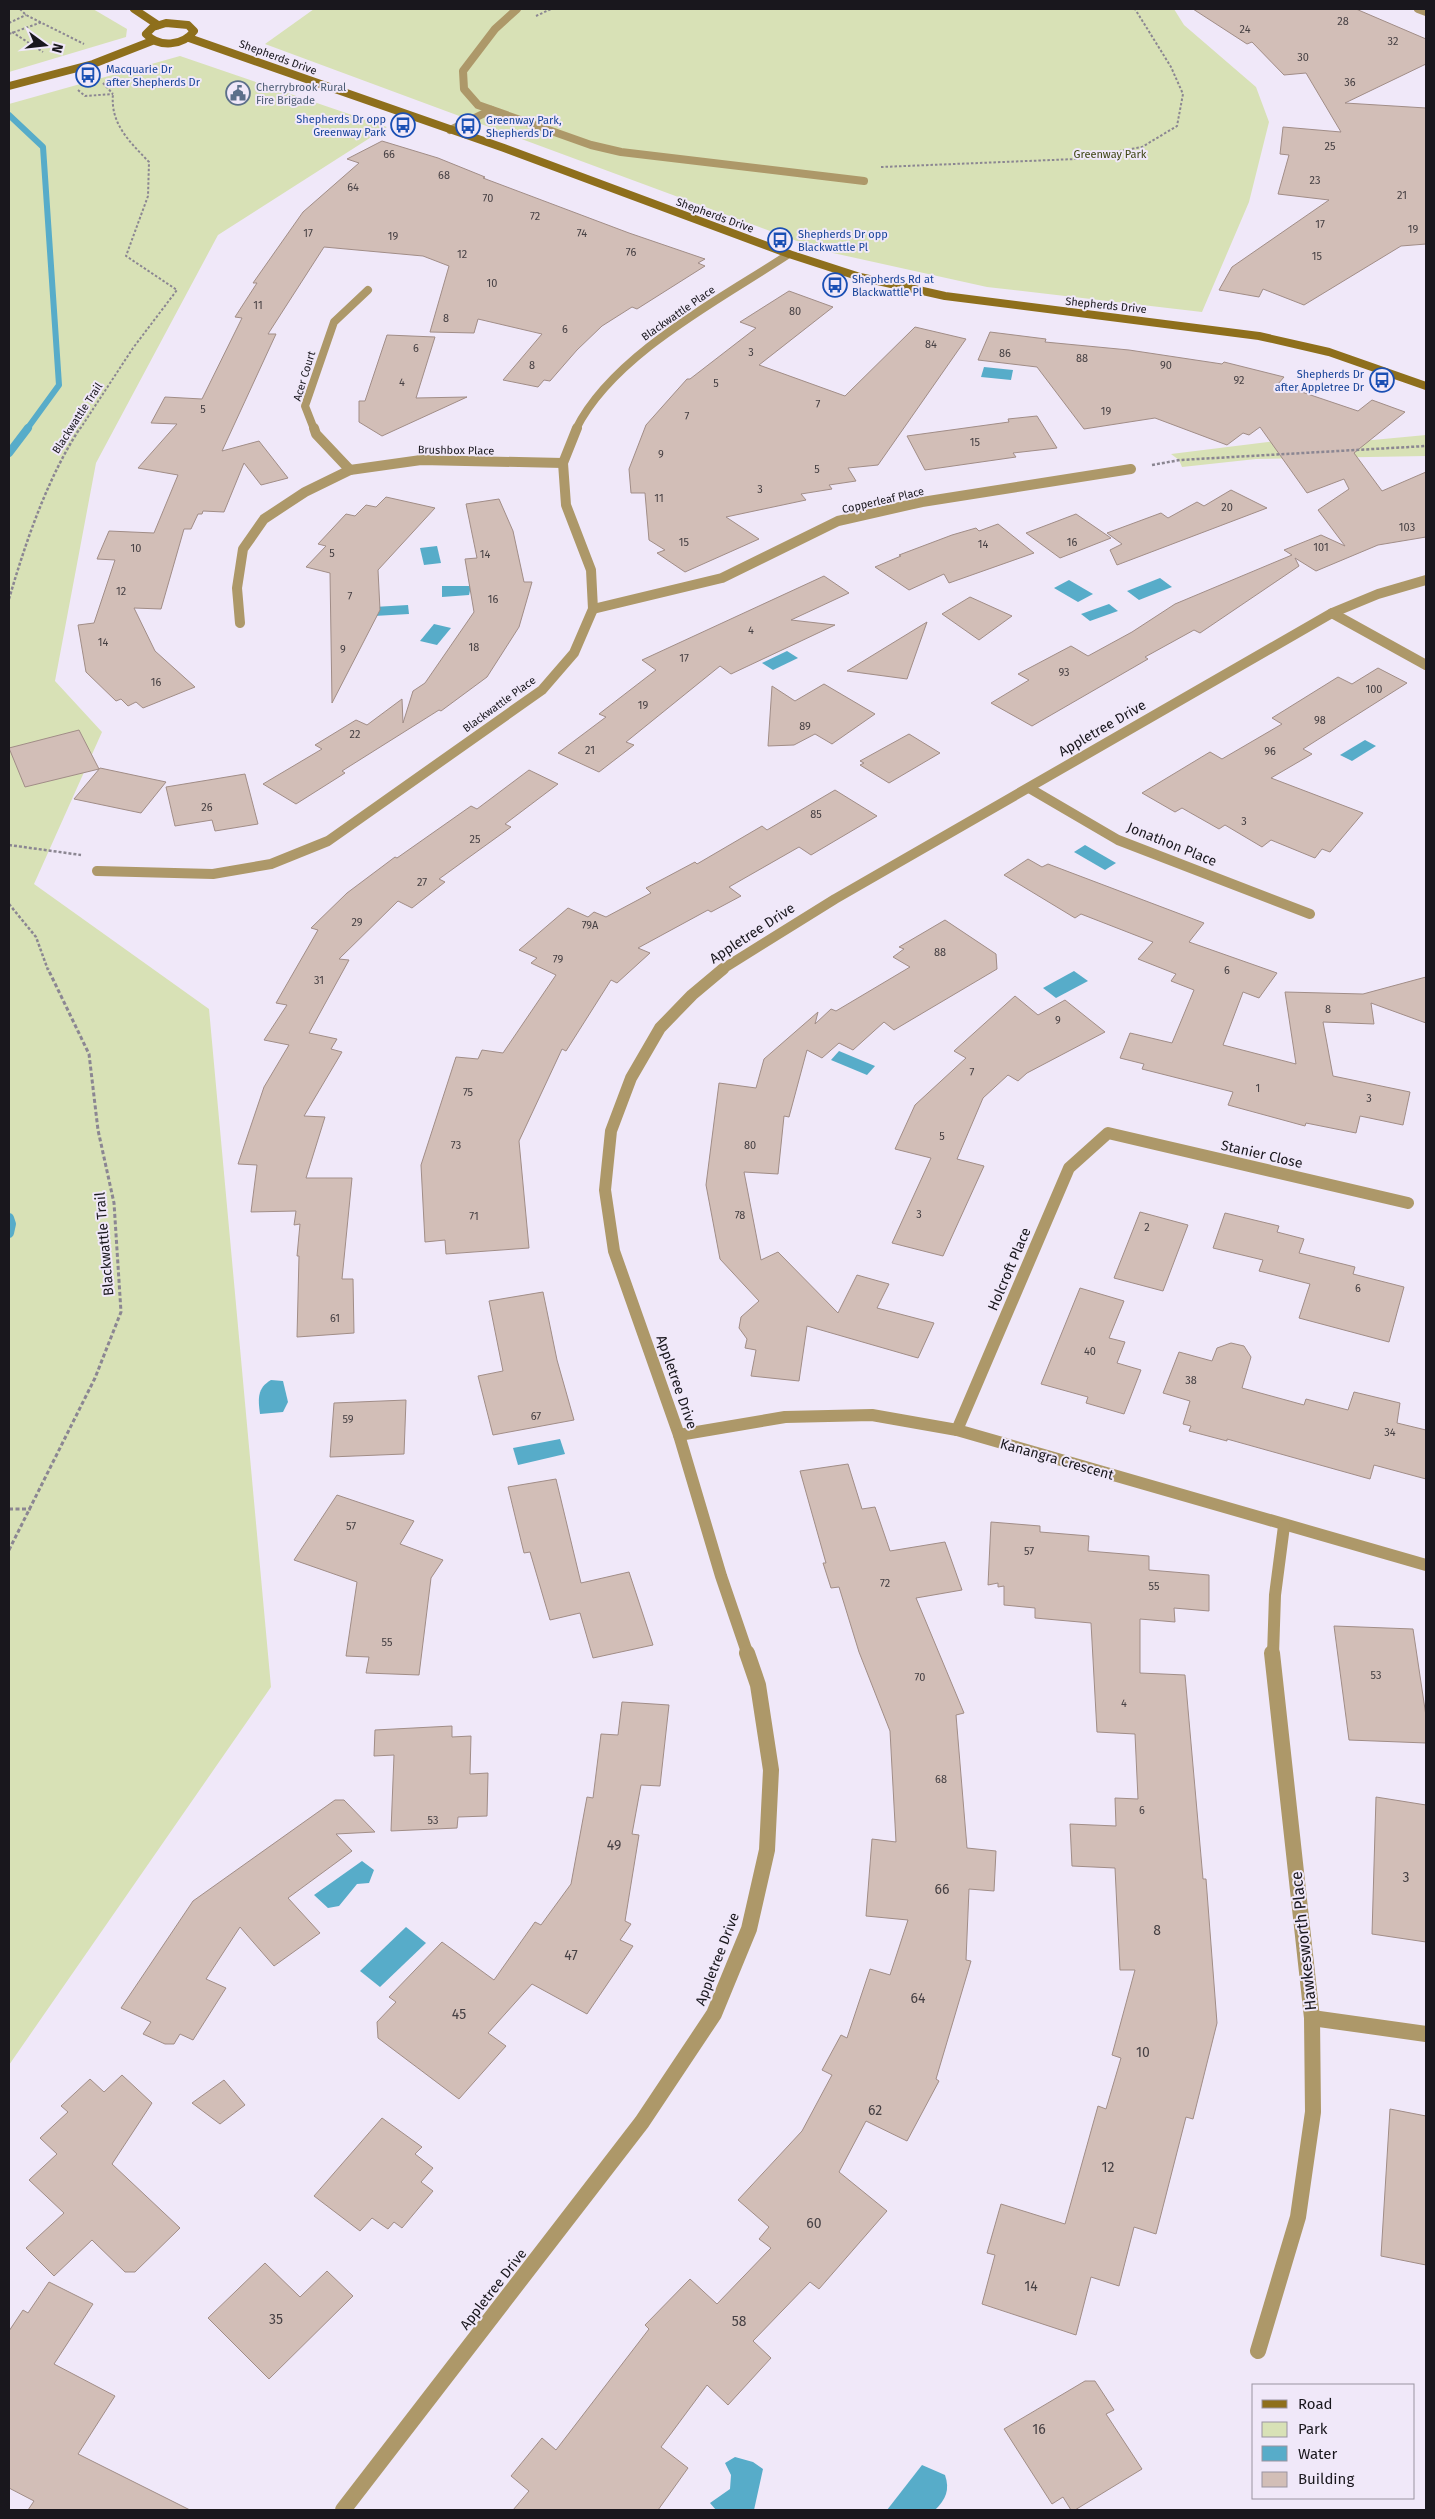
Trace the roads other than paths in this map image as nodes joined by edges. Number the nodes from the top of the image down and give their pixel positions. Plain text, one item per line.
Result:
1 (134, 9) edge
2 (517, 9) edge
3 (1418, 9) edge
4 (1426, 12) edge
5 (158, 25) junction
6 (189, 38) junction
7 (152, 41) junction
8 (9, 86) edge
9 (491, 110) junction
10 (450, 130) junction
11 (864, 181) dead end
12 (789, 254) junction
13 (368, 290) dead end
14 (1426, 386) edge
15 (563, 464) junction
16 (1131, 469) road end
17 (350, 470) junction
18 (1426, 580) edge
19 (594, 609) junction
20 (1332, 613) junction
21 (240, 623) dead end
22 (1426, 665) edge
23 (1029, 788) junction
24 (97, 871) road end
25 (1310, 914) dead end
26 (1108, 1133) joint
27 (1408, 1203) dead end
28 (957, 1430) junction
29 (679, 1435) junction
30 (1284, 1526) junction
31 (1426, 1565) edge
32 (1312, 2018) junction
33 (1426, 2034) edge
34 (1258, 2351) dead end
35 (343, 2510) edge

1 - 5 main road
2 - 9 street
3 - 4 street
5 - 6 main road
5 - 7 main road
6 - 7 main road
6 - 10 main road, Shepherds Drive
7 - 8 main road
9 - 10 street
9 - 11 street
10 - 12 main road, Shepherds Drive
12 - 14 main road, Shepherds Drive
12 - 15 street, Blackwattle Place
13 - 17 street, Acer Court
15 - 17 street, Brushbox Place
15 - 19 street, Blackwattle Place
16 - 19 street, Copperleaf Place
17 - 21 street, Brushbox Place
18 - 20 street, Appletree Drive
19 - 24 street, Blackwattle Place
20 - 22 street
20 - 23 street, Appletree Drive
23 - 25 street, Jonathon Place
23 - 29 street, Appletree Drive
26 - 27 street, Stanier Close
26 - 28 street, Holcroft Place
28 - 29 street, Kanangra Crescent
28 - 30 street, Kanangra Crescent
29 - 35 street, Appletree Drive
30 - 31 street, Kanangra Crescent
30 - 32 street, Hawkesworth Place
32 - 33 street
32 - 34 street, Hawkesworth Place

